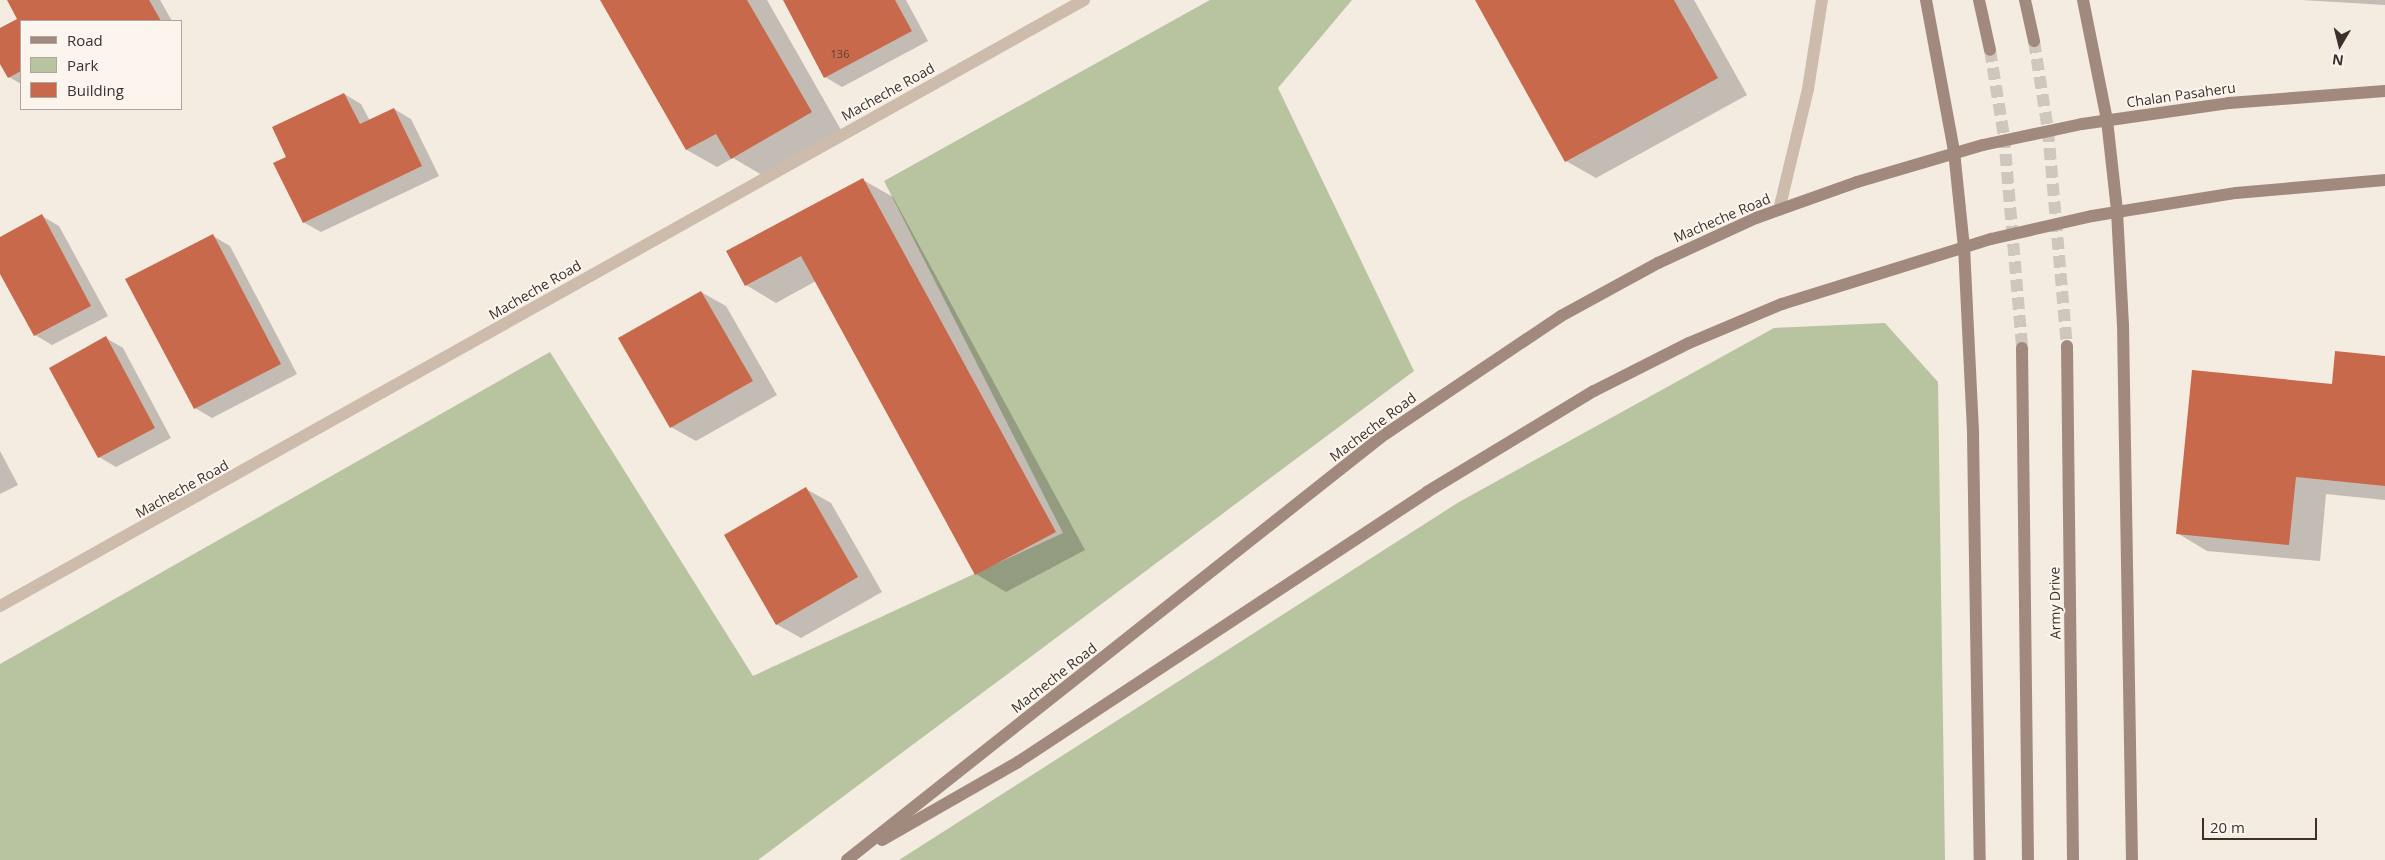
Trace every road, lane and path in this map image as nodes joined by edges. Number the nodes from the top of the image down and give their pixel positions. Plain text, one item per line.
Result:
1 (1084, 0) edge
2 (1822, 0) edge
3 (1926, 0) edge
4 (1979, 0) edge
5 (2025, 0) edge
6 (2083, 0) edge
7 (2034, 41) tunnel mouth
8 (1990, 50) tunnel mouth
9 (2385, 91) edge
10 (2107, 120) junction
11 (1983, 145) joint
12 (1954, 151) junction
13 (2385, 180) edge
14 (1779, 210) junction
15 (2117, 211) junction
16 (1964, 247) junction
17 (2067, 346) tunnel mouth
18 (2022, 348) tunnel mouth
19 (0, 606) edge
20 (849, 858) edge
21 (1980, 860) edge
22 (2028, 860) edge
23 (2072, 860) edge
24 (2132, 860) edge

1 - 19 street, Macheche Road
2 - 14 street
3 - 12 main road
4 - 8 main road
5 - 7 main road
6 - 10 main road
9 - 10 main road, Chalan Pasaheru
10 - 11 main road, Chalan Pasaheru, bridge
10 - 15 main road
11 - 12 main road, Macheche Road
12 - 14 main road, Macheche Road
12 - 16 main road
13 - 15 main road
14 - 20 main road, Macheche Road
15 - 16 main road, Macheche Road, bridge
15 - 24 main road
16 - 20 main road, Macheche Road
16 - 21 main road
17 - 23 main road, Army Drive
18 - 22 main road, Army Drive

